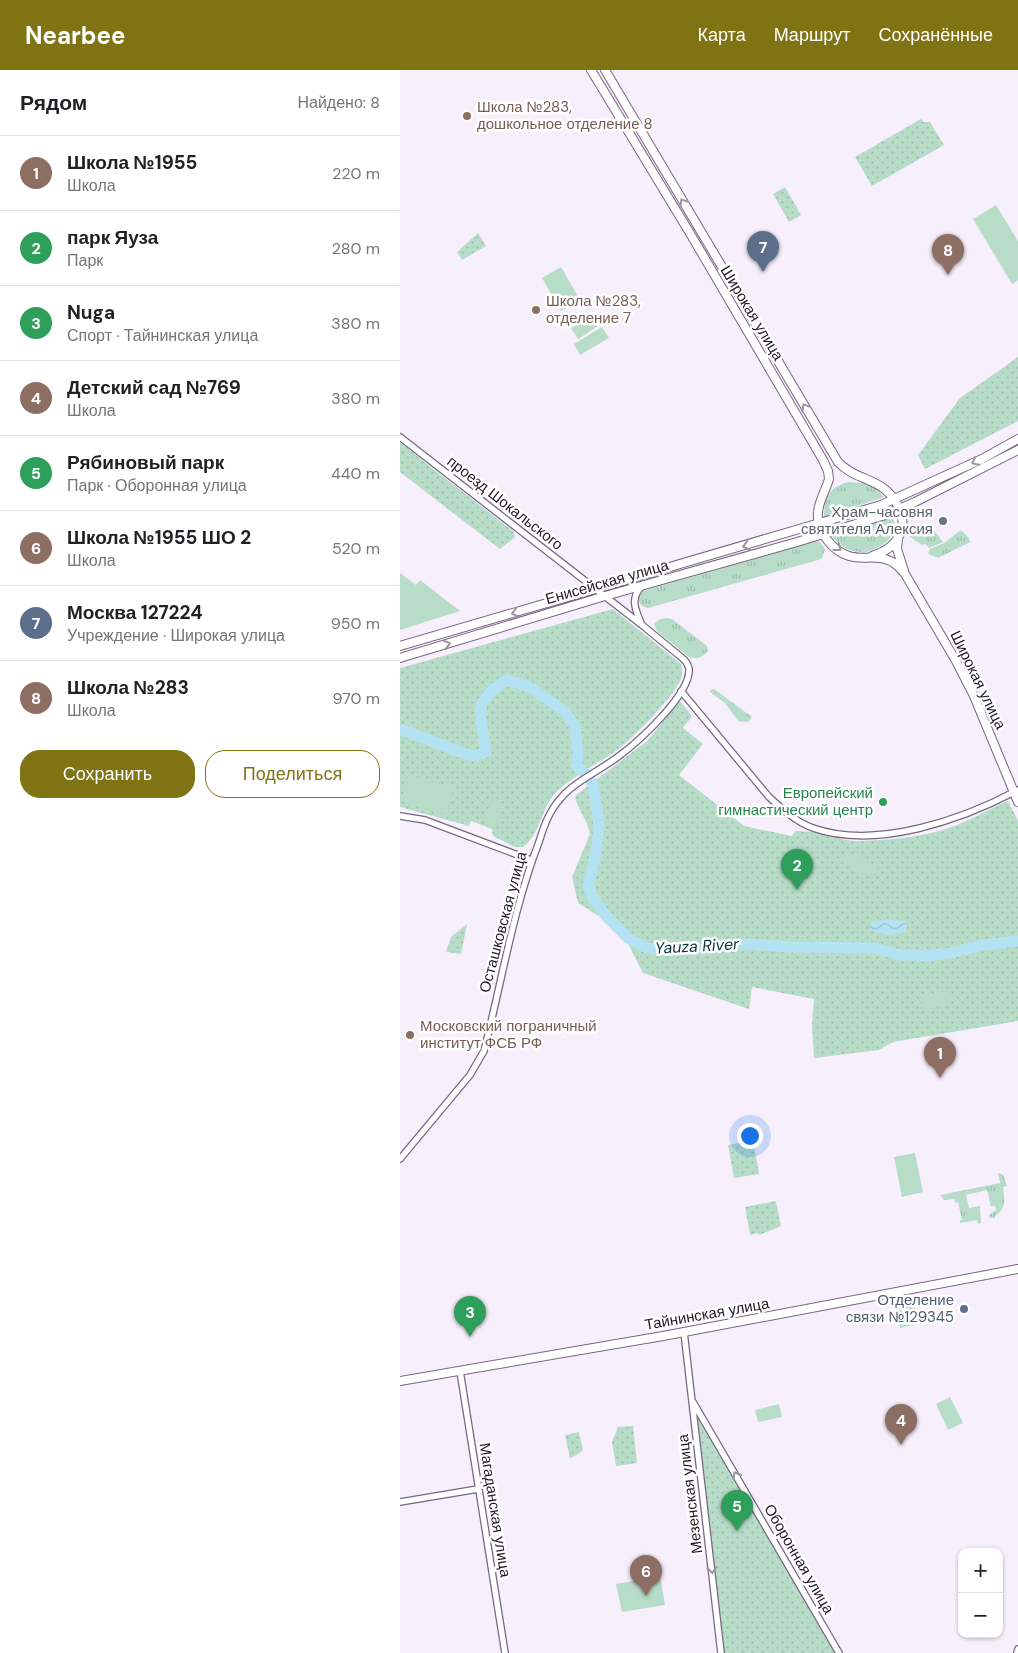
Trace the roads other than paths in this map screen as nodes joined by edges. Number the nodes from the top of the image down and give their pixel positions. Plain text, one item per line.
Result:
1 (591, 70) edge
2 (605, 70) edge
3 (632, 116) junction
4 (622, 123) junction
5 (708, 244) junction
6 (699, 249) junction
7 (786, 374) junction
8 (776, 380) junction
9 (400, 437) edge
10 (1018, 439) edge
11 (1018, 450) edge
12 (895, 500) junction
13 (900, 509) junction
14 (819, 524) junction
15 (823, 534) junction
16 (898, 539) junction
17 (865, 557) junction
18 (678, 565) junction
19 (905, 574) junction
20 (680, 575) junction
21 (609, 584) junction
22 (642, 586) junction
23 (595, 588) junction
24 (605, 596) junction
25 (642, 625) junction
26 (400, 646) edge
27 (400, 658) edge
28 (681, 691) junction
29 (1016, 791) edge
30 (1018, 802) edge
31 (400, 816) edge
32 (531, 860) junction
33 (400, 1159) edge
34 (1018, 1269) edge
35 (684, 1332) junction
36 (460, 1371) junction
37 (400, 1381) edge
38 (692, 1400) junction
39 (478, 1489) junction
40 (400, 1502) edge
41 (505, 1653) edge
42 (722, 1653) edge
43 (839, 1653) edge

1 - 4 main road, Широкая улица
2 - 3 main road, Широкая улица
3 - 4 street
5 -> 3 main road, Широкая улица
4 - 6 main road, Широкая улица
5 - 6 main road
5 - 7 main road, Широкая улица
6 - 8 main road, Широкая улица
7 - 8 street
12 -> 7 main road, Широкая улица
8 - 14 main road, Широкая улица
9 - 23 street, проезд Шокальского
10 -> 12 main road
11 - 13 main road
12 - 13 main road, Широкая улица
12 - 14 main road
13 - 15 main road
13 - 16 main road, Широкая улица
14 - 15 main road, Широкая улица
14 -> 18 main road, Енисейская улица
15 -> 17 main road, Широкая улица
15 - 20 main road, Енисейская улица
16 - 17 main road
16 - 19 main road, Широкая улица
17 - 19 main road, Широкая улица
18 - 20 main road
18 - 21 main road, Енисейская улица
19 - 29 main road, Широкая улица
20 - 22 main road, Енисейская улица
21 - 23 main road, Енисейская улица
21 - 24 street
22 - 24 main road, Енисейская улица
22 - 25 street
23 - 24 street, Осташковская улица
23 -> 26 main road, Енисейская улица
24 - 25 street, Осташковская улица
27 -> 24 main road, Енисейская улица
25 - 28 street, Осташковская улица
28 - 29 street
28 - 32 street, Осташковская улица
29 - 30 main road, Широкая улица
31 - 32 street
32 - 33 street, Осташковская улица
34 - 35 main road, Тайнинская улица
35 - 36 main road, Тайнинская улица
35 - 38 street, Мезенская улица
36 - 37 main road, Тайнинская улица
36 - 39 street, Магаданская улица
38 -> 42 street, Мезенская улица
43 -> 38 street, Оборонная улица
39 - 40 street
39 - 41 street, Магаданская улица

